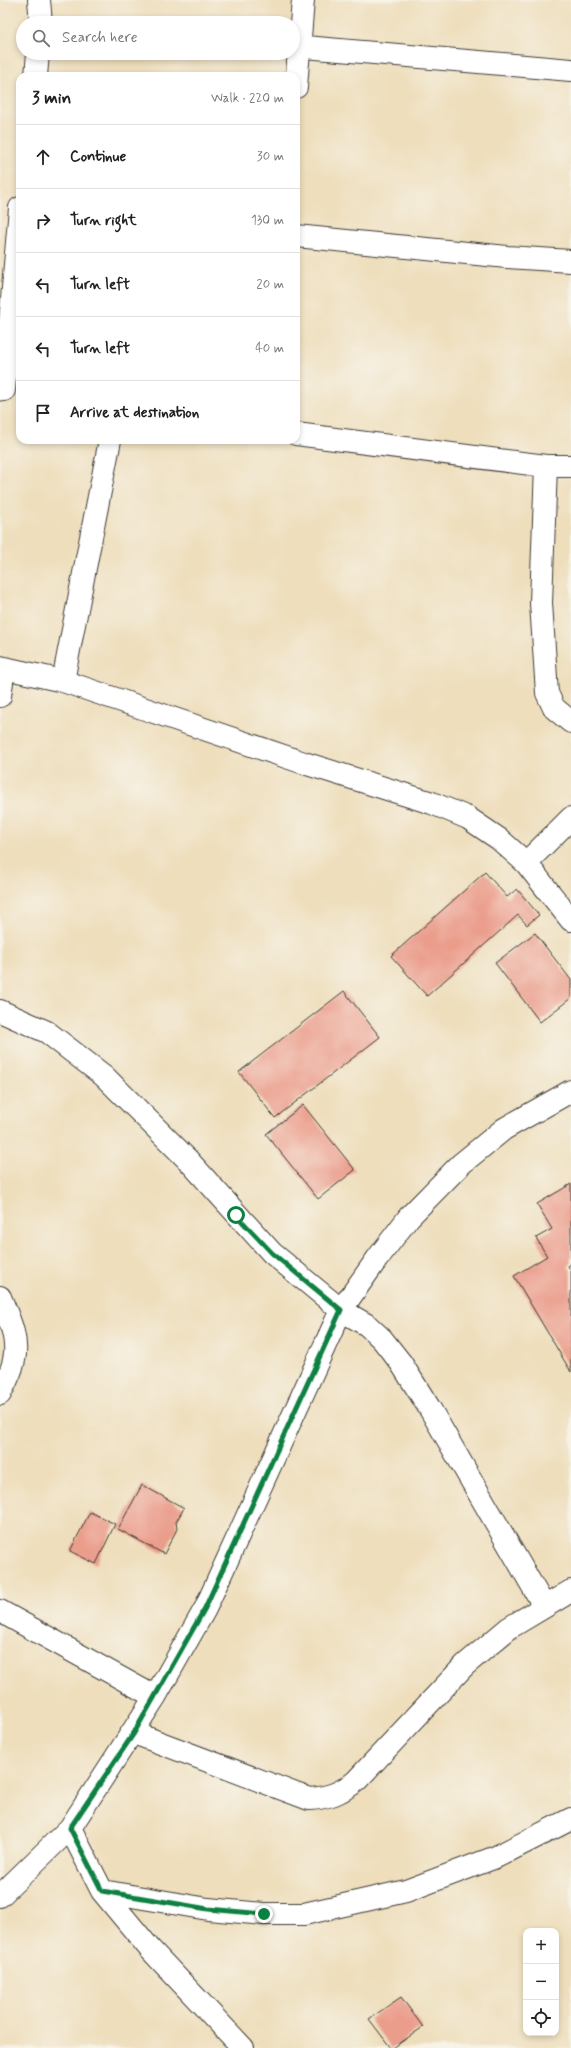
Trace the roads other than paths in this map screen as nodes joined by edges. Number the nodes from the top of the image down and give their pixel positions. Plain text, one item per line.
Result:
1 (39, 0) edge
2 (303, 0) edge
3 (40, 16) edge
4 (300, 20) edge
5 (300, 46) edge
6 (37, 60) edge
7 (296, 60) edge
8 (571, 70) edge
9 (36, 72) edge
10 (296, 72) edge
11 (300, 236) edge
12 (571, 261) edge
13 (16, 269) edge
14 (8, 391) edge
15 (300, 435) edge
16 (109, 444) edge
17 (546, 466) junction
18 (571, 466) edge
19 (2, 668) edge
20 (63, 681) junction
21 (0, 696) edge
22 (571, 722) edge
23 (571, 818) edge
24 (526, 863) junction
25 (571, 920) edge
26 (0, 1011) edge
27 (571, 1091) edge
28 (0, 1297) edge
29 (341, 1310) junction
30 (0, 1394) edge
31 (571, 1591) edge
32 (544, 1606) junction
33 (0, 1611) edge
34 (155, 1698) junction
35 (134, 1733) junction
36 (571, 1819) edge
37 (70, 1828) junction
38 (102, 1891) junction
39 (0, 1896) edge
40 (243, 2048) edge

1 - 3 street
2 - 4 street
5 - 8 street
6 - 9 street
7 - 10 street
11 - 12 street
13 - 14 street
15 - 17 street
16 - 20 street
17 - 18 street
17 - 22 street
19 - 20 street
19 - 21 street
20 - 24 street
23 - 24 street
24 - 25 street
26 - 29 street
27 - 29 street
28 - 30 street
29 - 32 street
29 - 34 street
31 - 32 street
32 - 35 street
33 - 34 street
34 - 35 street
35 - 37 street
36 - 38 street
37 - 38 street
37 - 39 street
38 - 40 street

